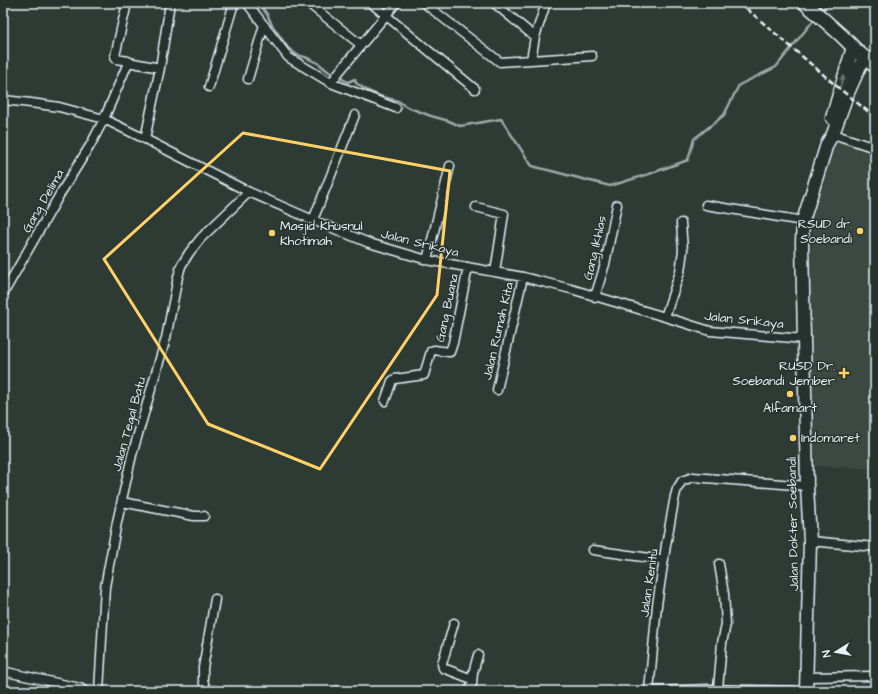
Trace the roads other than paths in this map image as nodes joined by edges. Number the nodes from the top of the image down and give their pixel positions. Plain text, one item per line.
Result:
1 (127, 3) edge
2 (170, 3) edge
3 (234, 3) edge
4 (247, 3) edge
5 (308, 3) edge
6 (371, 3) edge
7 (396, 3) edge
8 (424, 3) edge
9 (494, 3) edge
10 (546, 3) edge
11 (807, 5) edge
12 (386, 15) junction
13 (264, 26) junction
14 (535, 38) junction
15 (361, 45) junction
16 (859, 53) junction
17 (592, 56) dead end
18 (531, 60) junction
19 (128, 62) junction
20 (875, 66) edge
21 (160, 68) junction
22 (248, 79) dead end
23 (332, 82) junction
24 (209, 87) dead end
25 (475, 89) dead end
26 (3, 100) edge
27 (396, 108) dead end
28 (355, 115) dead end
29 (104, 120) junction
30 (145, 139) junction
31 (830, 139) junction
32 (875, 148) edge
33 (450, 166) dead end
34 (249, 192) junction
35 (617, 205) dead end
36 (706, 205) dead end
37 (476, 207) dead end
38 (314, 220) junction
39 (803, 221) junction
40 (681, 223) dead end
41 (427, 260) junction
42 (468, 267) junction
43 (495, 272) junction
44 (523, 277) junction
45 (3, 294) edge
46 (596, 297) junction
47 (665, 317) junction
48 (804, 339) junction
49 (497, 390) dead end
50 (385, 401) dead end
51 (808, 486) junction
52 (122, 502) junction
53 (204, 516) dead end
54 (810, 541) junction
55 (875, 547) edge
56 (593, 550) dead end
57 (664, 560) junction
58 (719, 564) dead end
59 (215, 599) dead end
60 (454, 623) dead end
61 (478, 655) dead end
62 (3, 674) edge
63 (875, 676) edge
64 (806, 677) junction
65 (472, 679) junction
66 (713, 689) edge
67 (205, 690) edge
68 (84, 691) edge
69 (99, 691) edge
70 (216, 691) edge
71 (336, 691) edge
72 (344, 691) edge
73 (469, 691) edge
74 (650, 691) edge
75 (795, 691) edge
76 (806, 691) edge

1 - 19 street
2 - 21 street
3 - 24 street
4 - 13 street
5 - 15 street
6 - 12 street
7 - 12 street
8 - 18 street
9 - 14 street
10 - 14 street
11 - 16 main road
12 - 15 street
12 - 25 street
13 - 22 street
13 - 23 street
14 - 18 street
15 - 23 street
16 - 20 main road
16 - 31 main road, Jalan Dokter Soebandi
17 - 18 street
19 - 21 street
19 - 29 street, Gang Delima
21 - 30 street
23 - 27 street
26 - 29 street, Jalan Srikaya
28 - 38 street
29 - 30 street, Jalan Srikaya
29 - 45 street, Gang Delima
30 - 34 street, Jalan Srikaya
31 - 32 street
31 - 39 main road, Jalan Dokter Soebandi
33 - 41 street
34 - 38 street, Jalan Srikaya
34 - 52 street, Jalan Tegal Batu
35 - 46 street, Gang Ikhlas
36 - 39 street
37 - 43 street
38 - 41 street, Jalan Srikaya
39 - 48 main road, Jalan Dokter Soebandi
40 - 47 street
41 - 42 street, Jalan Srikaya
42 - 43 street, Jalan Srikaya
42 - 50 street, Gang Buana
43 - 44 street, Jalan Srikaya
44 - 46 street, Jalan Srikaya
44 - 49 street, Jalan Rumah Kita
46 - 47 street, Jalan Srikaya
47 - 48 street, Jalan Srikaya
48 - 51 main road, Jalan Dokter Soebandi
51 - 54 main road, Jalan Dokter Soebandi
51 - 57 street, Jalan Kenitu
52 - 53 street
52 - 69 street, Jalan Tegal Batu
54 - 55 street
54 - 64 main road, Jalan Dokter Soebandi
56 - 57 street
57 - 74 street, Jalan Kenitu
58 - 66 street
59 - 67 street
60 - 65 street
61 - 65 street
62 - 68 street
63 - 64 street
64 - 76 main road, Jalan Dokter Soebandi
65 - 73 street
66 - 74 street
66 - 75 street
67 - 70 street
71 - 72 street

